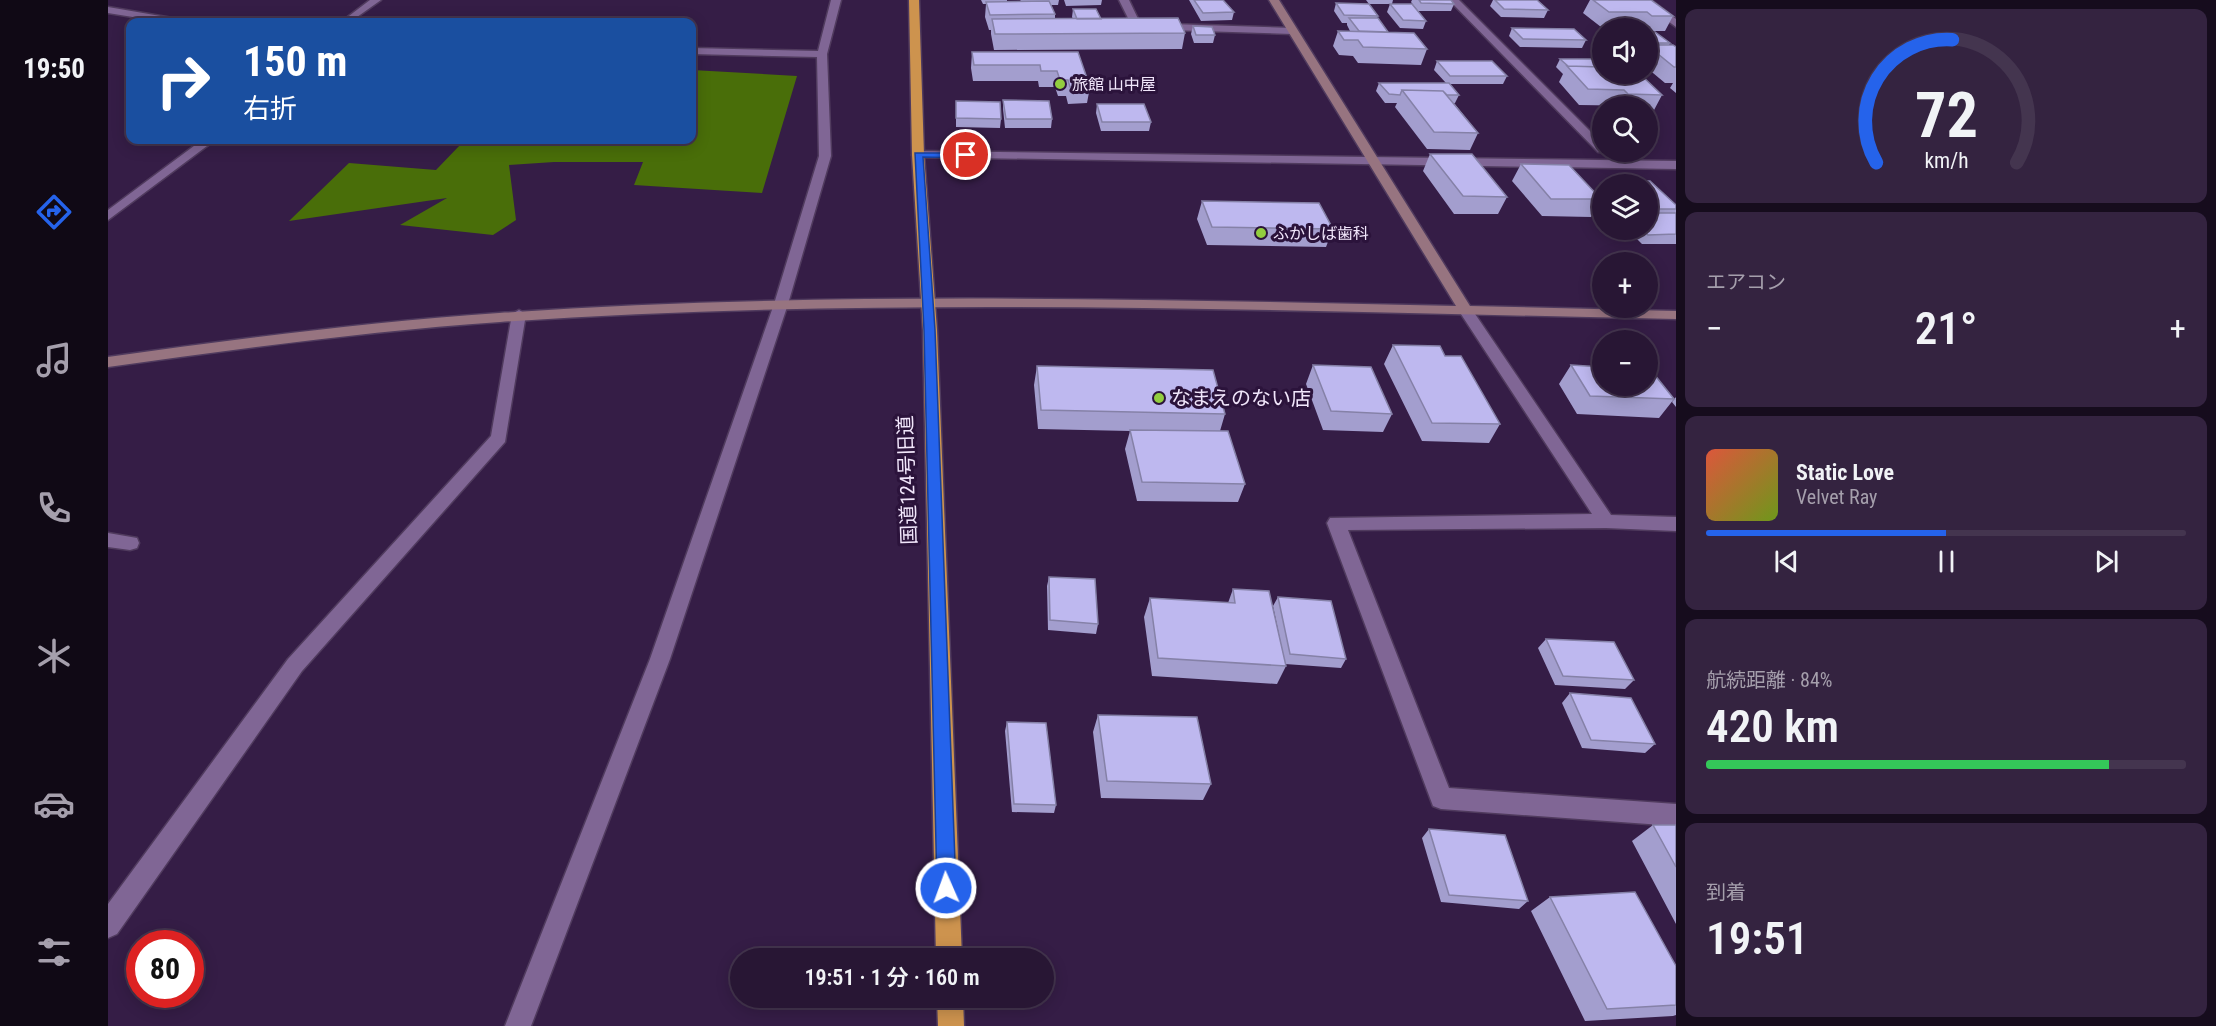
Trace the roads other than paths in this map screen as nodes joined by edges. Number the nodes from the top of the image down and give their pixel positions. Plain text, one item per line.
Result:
1 (376, 0) edge
2 (836, 0) edge
3 (914, 0) edge
4 (1124, 0) edge
5 (1274, 0) edge
6 (1454, 0) edge
7 (1645, 0) edge
8 (108, 10) edge
9 (155, 18) edge
10 (351, 18) edge
11 (1676, 24) edge
12 (1292, 31) junction
13 (696, 51) edge
14 (822, 54) junction
15 (1592, 140) edge
16 (204, 144) edge
17 (918, 154) junction
18 (1374, 161) junction
19 (1616, 164) joint
20 (1676, 165) edge
21 (108, 216) edge
22 (929, 301) junction
23 (781, 303) junction
24 (1466, 310) junction
25 (519, 314) junction
26 (1676, 315) edge
27 (108, 362) edge
28 (1606, 521) junction
29 (1676, 525) edge
30 (108, 540) edge
31 (130, 543) dead end
32 (1676, 815) edge
33 (108, 925) edge
34 (949, 948) edge
35 (950, 1008) edge
36 (519, 1026) edge
37 (951, 1026) edge

1 - 10 street
2 - 14 street
3 - 17 highway, 国道124号旧道
4 - 12 street
5 - 12 street
6 - 15 street
7 - 11 street
8 - 9 street
12 - 18 street
13 - 14 street
14 - 23 street
16 - 21 street
17 - 18 street
17 - 22 highway, 国道124号旧道
18 - 19 street
18 - 24 street
19 - 20 street
22 - 23 street
22 - 24 street
22 - 34 highway, 国道124号旧道
23 - 25 street
23 - 36 street
24 - 26 street
24 - 28 street
25 - 27 street
25 - 33 street
28 - 29 street
28 - 32 street
30 - 31 street
35 - 37 highway

